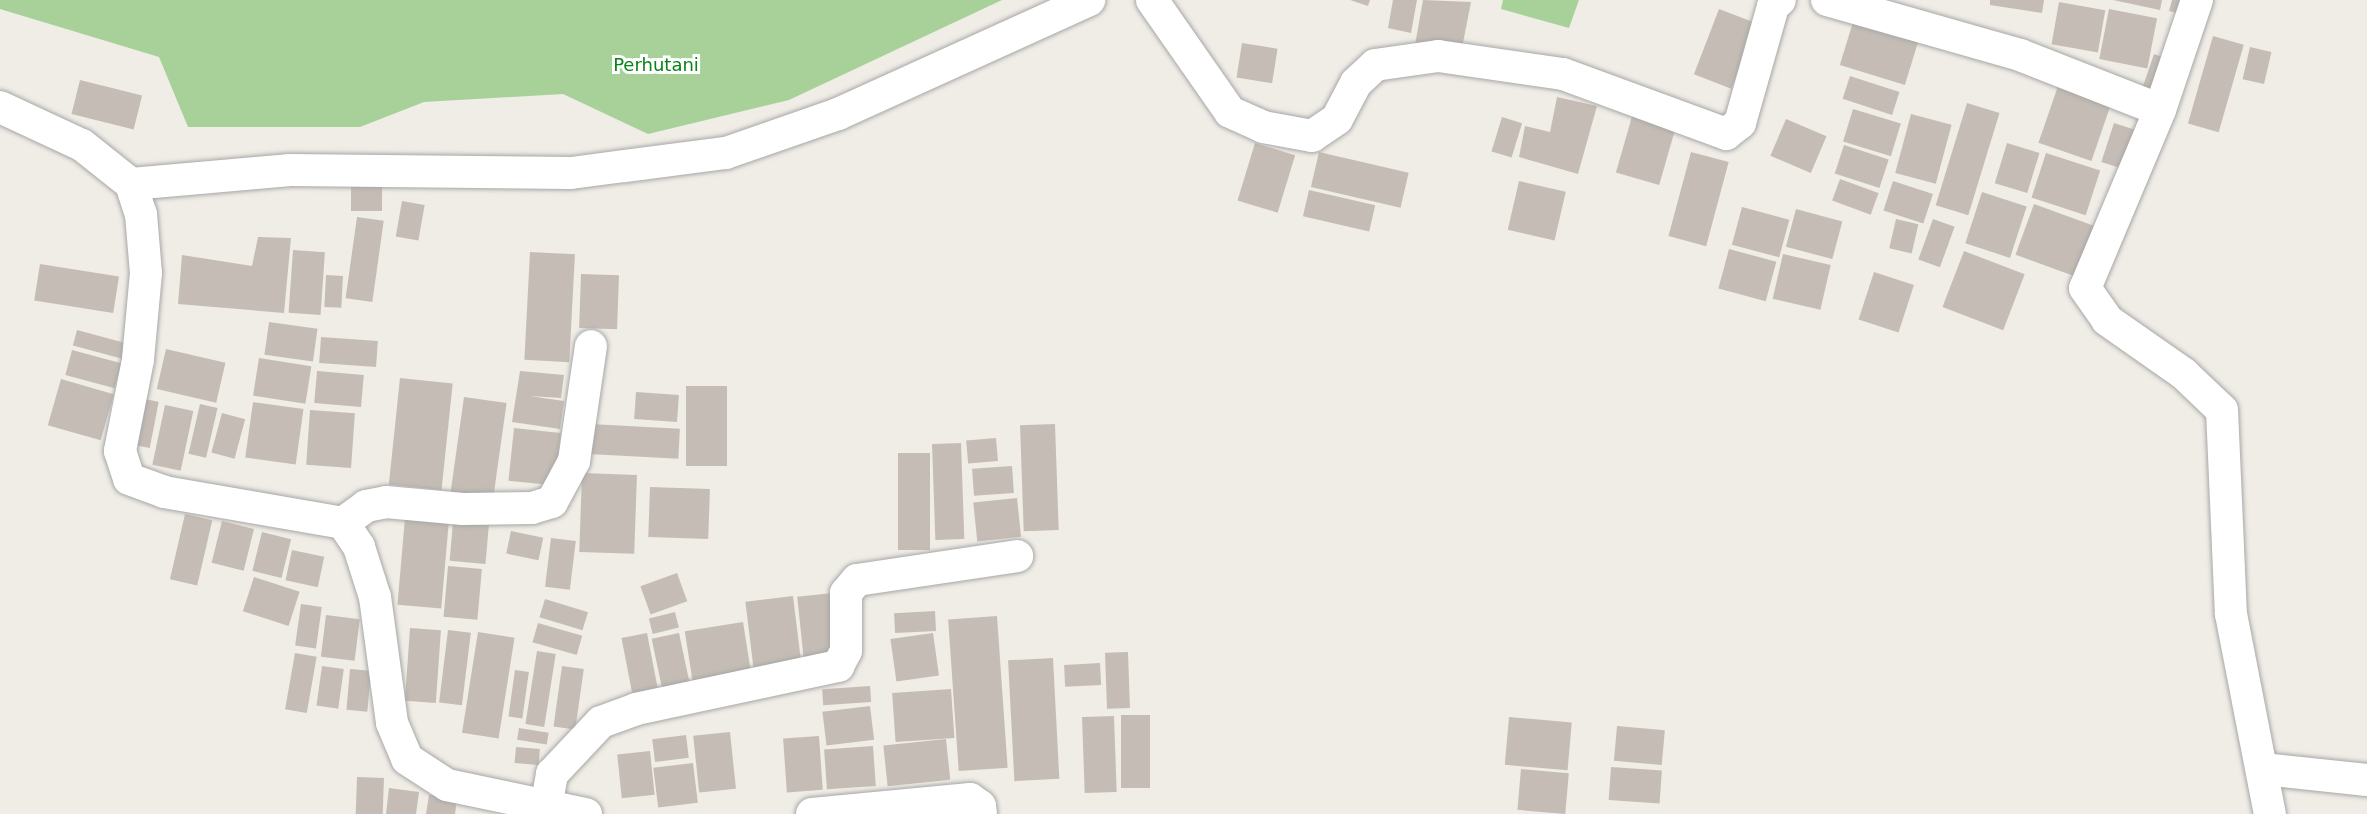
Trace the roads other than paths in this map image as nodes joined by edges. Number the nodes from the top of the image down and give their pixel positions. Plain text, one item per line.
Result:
1 (1089, 0) edge
2 (1152, 0) edge
3 (1780, 0) edge
4 (1827, 0) edge
5 (2197, 0) edge
6 (1880, 7) edge
7 (0, 107) edge
8 (2160, 110) junction
9 (131, 184) junction
10 (591, 346) dead end
11 (343, 523) junction
12 (1017, 556) dead end
13 (2264, 769) junction
14 (2367, 780) edge
15 (465, 803) edge
16 (546, 808) junction
17 (586, 814) edge
18 (812, 814) edge
19 (981, 814) edge
20 (2270, 814) edge

1 - 9 street
2 - 3 street
4 - 6 street
5 - 8 street
6 - 8 street
7 - 9 street
8 - 13 street
9 - 11 street
10 - 11 street
11 - 15 street
12 - 16 street
13 - 14 street
13 - 20 street
15 - 16 street
16 - 17 street
18 - 19 street

